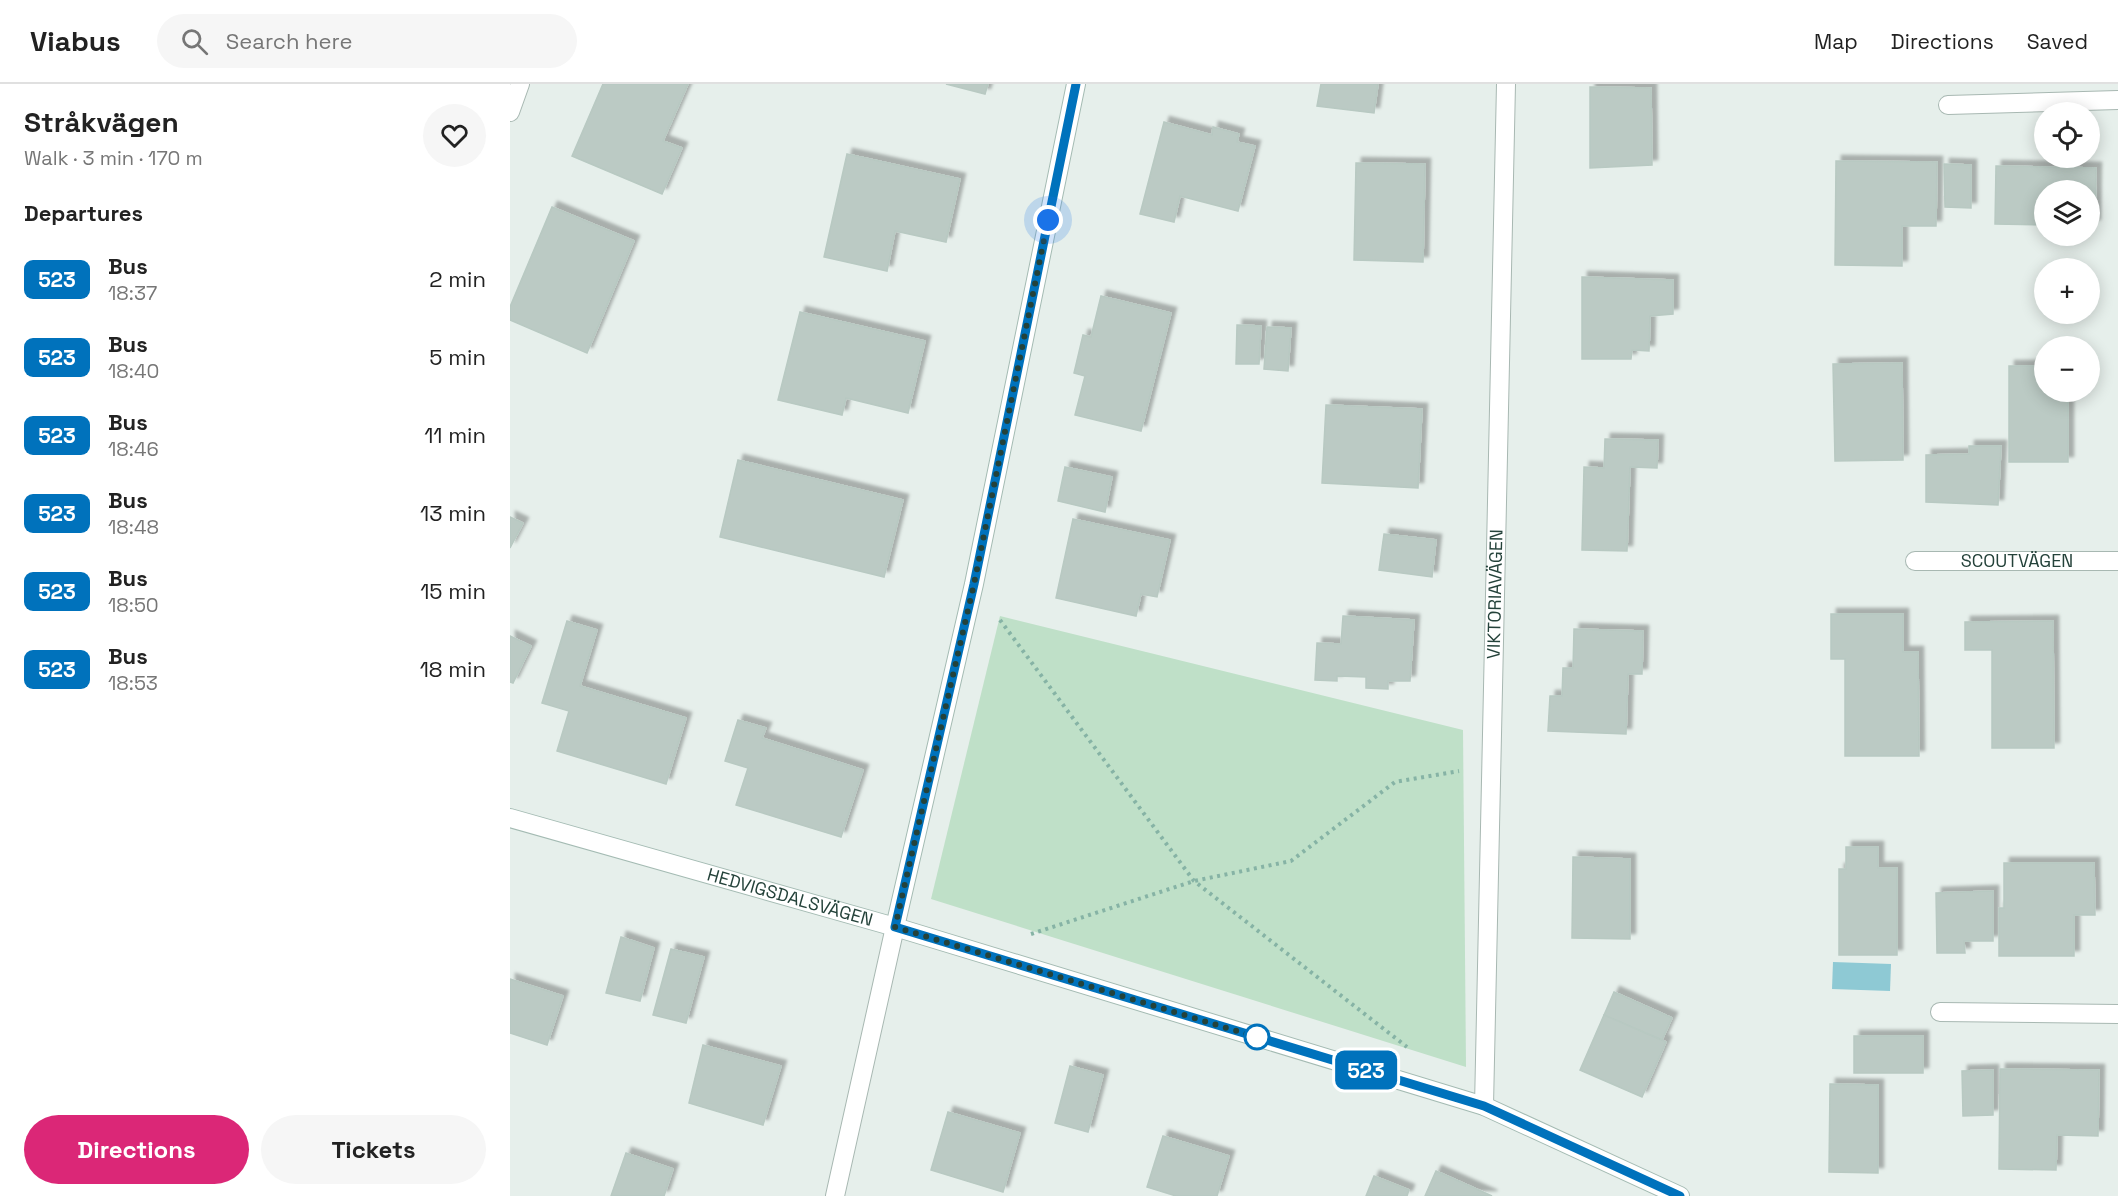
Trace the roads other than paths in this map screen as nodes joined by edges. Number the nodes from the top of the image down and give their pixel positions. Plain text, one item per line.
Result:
1 (520, 84) edge
2 (1076, 84) edge
3 (1506, 84) edge
4 (2118, 100) edge
5 (1948, 105) dead end
6 (510, 112) edge
7 (1915, 561) dead end
8 (2118, 561) edge
9 (510, 818) edge
10 (895, 927) junction
11 (1940, 1012) dead end
12 (2118, 1014) edge
13 (1484, 1106) junction
14 (835, 1196) edge
15 (1680, 1196) edge

1 - 6 street
2 - 10 street
3 - 13 street, VIKTORIAVÄGEN
4 - 5 street
7 - 8 street, SCOUTVÄGEN
9 - 10 street, HEDVIGSDALSVÄGEN
10 - 13 street, HEDVIGSDALSVÄGEN
10 - 14 street
11 - 12 street
13 - 15 street, HEDVIGSDALSVÄGEN

